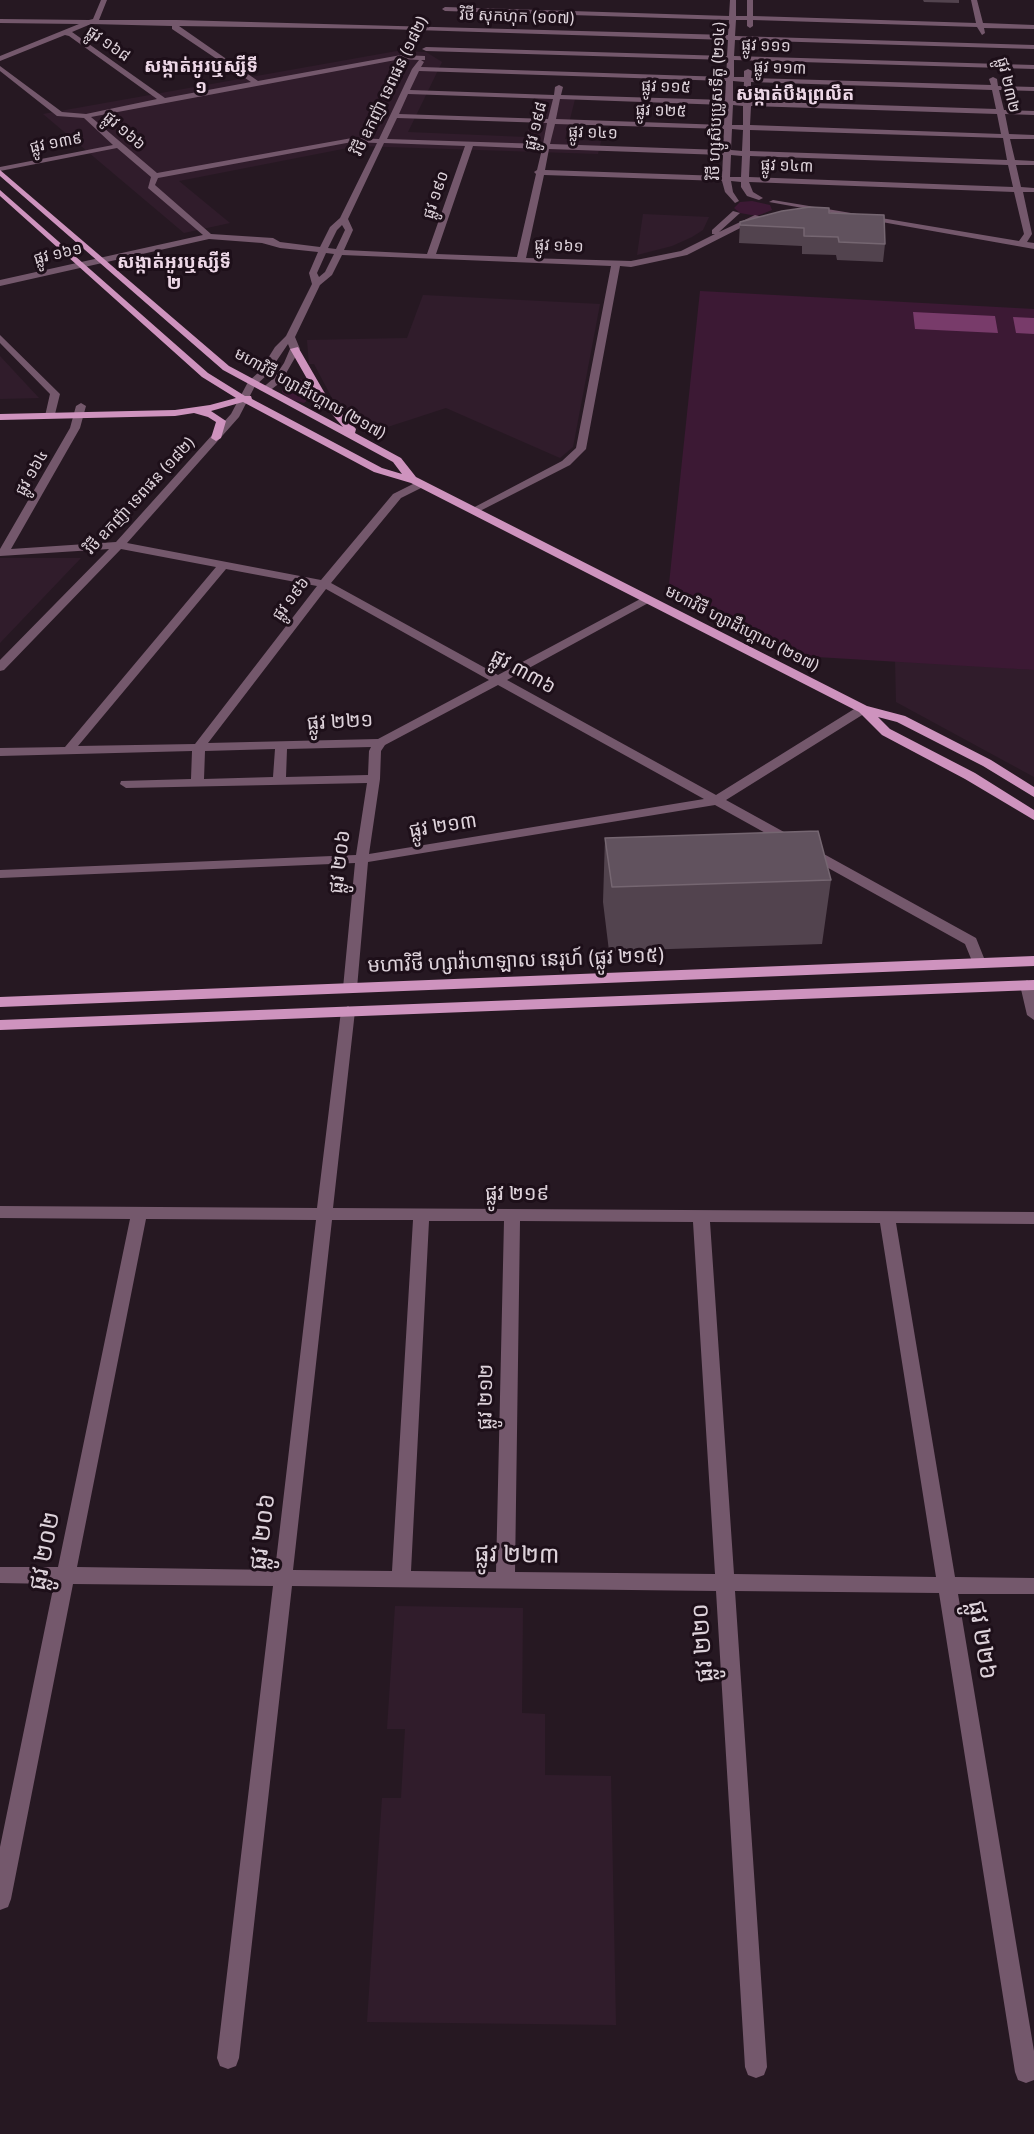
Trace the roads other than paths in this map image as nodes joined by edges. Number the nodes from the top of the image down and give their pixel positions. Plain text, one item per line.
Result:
1 (104, 0) edge
2 (449, 0) edge
3 (733, 0) edge
4 (750, 0) edge
5 (974, 0) edge
6 (445, 9) junction
7 (577, 10) junction
8 (733, 18) junction
9 (750, 18) junction
10 (96, 20) junction
11 (0, 21) edge
12 (177, 22) junction
13 (980, 25) junction
14 (1034, 27) edge
15 (436, 28) junction
16 (65, 33) junction
17 (732, 38) junction
18 (750, 38) junction
19 (569, 43) junction
20 (985, 45) junction
21 (1034, 47) edge
22 (426, 49) junction
23 (422, 58) junction
24 (731, 58) junction
25 (0, 59) edge
26 (749, 59) junction
27 (989, 66) junction
28 (0, 68) edge
29 (1034, 68) edge
30 (416, 69) junction
31 (562, 74) junction
32 (730, 80) junction
33 (748, 80) junction
34 (257, 83) junction
35 (995, 88) junction
36 (1034, 89) edge
37 (406, 92) junction
38 (557, 97) junction
39 (163, 100) junction
40 (729, 103) junction
41 (747, 103) junction
42 (1000, 111) junction
43 (1034, 113) edge
44 (87, 116) junction
45 (394, 116) junction
46 (551, 121) junction
47 (728, 126) junction
48 (747, 127) junction
49 (1006, 136) junction
50 (1034, 137) edge
51 (382, 141) junction
52 (470, 144) junction
53 (118, 146) junction
54 (545, 146) junction
55 (727, 152) junction
56 (746, 153) junction
57 (1012, 162) junction
58 (1034, 163) edge
59 (0, 171) edge
60 (538, 172) junction
61 (155, 176) junction
62 (726, 179) junction
63 (745, 180) junction
64 (1018, 189) junction
65 (1034, 190) edge
66 (0, 192) edge
67 (759, 198) junction
68 (735, 201) junction
69 (773, 202) junction
70 (736, 213) junction
71 (772, 216) junction
72 (799, 216) edge
73 (811, 216) junction
74 (852, 216) junction
75 (758, 217) junction
76 (344, 219) junction
77 (723, 233) junction
78 (208, 236) junction
79 (706, 240) junction
80 (1021, 244) junction
81 (1034, 246) edge
82 (324, 247) junction
83 (340, 249) junction
84 (432, 256) junction
85 (102, 260) junction
86 (521, 260) junction
87 (82, 264) junction
88 (616, 264) junction
89 (0, 283) edge
90 (316, 284) junction
91 (187, 334) junction
92 (290, 337) junction
93 (0, 338) edge
94 (165, 340) junction
95 (295, 349) junction
96 (251, 384) junction
97 (265, 390) junction
98 (232, 392) junction
99 (244, 399) junction
100 (0, 407) edge
101 (51, 411) junction
102 (79, 411) junction
103 (175, 413) junction
104 (0, 417) edge
105 (216, 438) junction
106 (365, 444) junction
107 (418, 482) junction
108 (474, 510) junction
109 (118, 545) junction
110 (2, 553) edge
111 (223, 565) junction
112 (324, 584) junction
113 (648, 599) junction
114 (0, 668) edge
115 (498, 681) junction
116 (863, 709) junction
117 (380, 743) junction
118 (281, 746) junction
119 (199, 747) junction
120 (68, 751) junction
121 (0, 752) edge
122 (374, 779) junction
123 (279, 781) junction
124 (197, 783) junction
125 (126, 784) dead end
126 (1034, 793) edge
127 (716, 801) junction
128 (1034, 816) edge
129 (362, 860) junction
130 (0, 874) edge
131 (1034, 961) edge
132 (979, 963) junction
133 (1032, 987) edge
134 (350, 988) junction
135 (0, 1002) edge
136 (348, 1011) junction
137 (1034, 1015) edge
138 (0, 1025) edge
139 (0, 1212) edge
140 (139, 1213) junction
141 (325, 1214) junction
142 (421, 1214) junction
143 (512, 1215) junction
144 (701, 1216) junction
145 (887, 1217) junction
146 (1034, 1218) edge
147 (0, 1575) edge
148 (65, 1576) junction
149 (283, 1578) junction
150 (401, 1580) junction
151 (505, 1581) junction
152 (725, 1583) junction
153 (947, 1585) junction
154 (1034, 1586) edge
155 (0, 1899) edge
156 (228, 2058) dead end
157 (756, 2067) dead end
158 (1026, 2072) dead end

1 - 10 street
2 - 6 street, វិថី ឧកញ៉ា ទេពផន (១៨២)
3 - 8 street, វិថី ហ្សូសិបប្រូសទីតូ (២១៤)
4 - 9 street
5 - 13 street, ផ្លូវ ២៣២
6 - 7 street
6 - 15 street, វិថី ឧកញ៉ា ទេពផន (១៨២)
7 - 8 street
7 - 19 street, ផ្លូវ ១៩៨
8 - 9 street
8 - 17 street, វិថី ហ្សូសិបប្រូសទីតូ (២១៤)
9 - 13 street
9 - 18 street
10 - 11 street, វិថី សុកហុក (១០៧)
10 - 12 street, វិថី សុកហុក (១០៧)
10 - 16 street
12 - 15 street, វិថី សុកហុក (១០៧)
12 - 34 street
13 - 14 street
13 - 20 street, ផ្លូវ ២៣២
15 - 19 street, វិថី សុកហុក (១០៧)
15 - 22 street, វិថី ឧកញ៉ា ទេពផន (១៨២)
16 - 25 street
16 - 39 street, ផ្លូវ ១៦៨
17 - 18 street, វិថី សុកហុក (១០៧)
17 - 19 street, វិថី សុកហុក (១០៧)
17 - 24 street, វិថី ហ្សូសិបប្រូសទីតូ (២១៤)
18 - 20 street, វិថី សុកហុក (១០៧)
18 - 26 street
19 - 22 street, ផ្លូវ ១១១
19 - 24 street, ផ្លូវ ១១១
19 - 31 street, ផ្លូវ ១៩៨
20 - 21 street, វិថី សុកហុក (១០៧)
20 - 27 street, ផ្លូវ ២៣២
22 - 23 street, វិថី ឧកញ៉ា ទេពផន (១៨២)
23 - 30 street, វិថី ឧកញ៉ា ទេពផន (១៨២)
23 - 34 street
24 - 26 street, ផ្លូវ ១១១
24 - 32 street, វិថី ហ្សូសិបប្រូសទីតូ (២១៤)
26 - 27 street, ផ្លូវ ១១១
26 - 33 street
27 - 29 street, ផ្លូវ ១១១
27 - 35 street, ផ្លូវ ២៣២
28 - 44 street, ផ្លូវ ១៦៦
30 - 31 street, ផ្លូវ ១១៣
30 - 37 street, វិថី ឧកញ៉ា ទេពផន (១៨២)
31 - 32 street, ផ្លូវ ១១៣
31 - 38 street, ផ្លូវ ១៩៨
32 - 33 street, ផ្លូវ ១១៣
32 - 40 street, វិថី ហ្សូសិបប្រូសទីតូ (២១៤)
33 - 35 street, ផ្លូវ ១១៣
33 - 41 street
34 - 39 street
35 - 36 street, ផ្លូវ ១១៣
35 - 42 street, ផ្លូវ ២៣២
37 - 38 street, ផ្លូវ ១១៥
37 - 45 street, វិថី ឧកញ៉ា ទេពផន (១៨២)
38 - 40 street, ផ្លូវ ១១៥
38 - 46 street, ផ្លូវ ១៩៨
39 - 44 street
40 - 41 street, ផ្លូវ ១១៥
40 - 47 street, វិថី ហ្សូសិបប្រូសទីតូ (២១៤)
41 - 42 street, ផ្លូវ ១១៥
41 - 48 street
42 - 43 street, ផ្លូវ ១១៥
42 - 49 street, ផ្លូវ ២៣២
44 - 53 street, ផ្លូវ ១៦៦
45 - 46 street, ផ្លូវ ១២៥
45 - 51 street, វិថី ឧកញ៉ា ទេពផន (១៨២)
46 - 47 street, ផ្លូវ ១២៥
46 - 54 street, ផ្លូវ ១៩៨
47 - 48 street, ផ្លូវ ១២៥
47 - 55 street, វិថី ហ្សូសិបប្រូសទីតូ (២១៤)
48 - 49 street, ផ្លូវ ១២៥
48 - 56 street
49 - 50 street, ផ្លូវ ១២៥
49 - 57 street, ផ្លូវ ២៣២
51 - 52 street, ផ្លូវ ១៤១
51 - 61 street, ផ្លូវ ១៤១
51 - 76 street, វិថី ឧកញ៉ា ទេពផន (១៨២)
52 - 54 street, ផ្លូវ ១៤១
52 - 84 street, ផ្លូវ ១៩០
53 - 59 street, ផ្លូវ ១៣៩
53 - 61 street, ផ្លូវ ១៦៦
54 - 55 street, ផ្លូវ ១៤១
54 - 60 street, ផ្លូវ ១៩៨
55 - 56 street, ផ្លូវ ១៤១
55 - 62 street, វិថី ហ្សូសិបប្រូសទីតូ (២១៤)
56 - 57 street, ផ្លូវ ១៤១
56 - 63 street
57 - 58 street, ផ្លូវ ១៤១
57 - 64 street, ផ្លូវ ២៣២
59 - 85 main road, មហាវិថី ហ្សាដឹហ្គោល (២១៧)
60 - 62 street, ផ្លូវ ១៤៣
60 - 86 street, ផ្លូវ ១៩៨
61 - 78 street, ផ្លូវ ១៦៦
62 - 63 street, ផ្លូវ ១៤៣
62 - 68 street, វិថី ហ្សូសិបប្រូសទីតូ (២១៤)
63 - 64 street, ផ្លូវ ១៤៣
63 - 67 street
64 - 65 street, ផ្លូវ ១៤៣
64 - 80 street, ផ្លូវ ២៣២
66 - 87 main road, មហាវិថី ហ្សាដឹហ្គោល (២១៧)
67 - 68 street
67 - 69 street
68 - 70 street, វិថី ហ្សូសិបប្រូសទីតូ (២១៤)
69 - 71 street
69 - 74 street
70 - 75 street
70 - 79 street, ផ្លូវ ១៦១
71 - 73 street
71 - 75 street
71 - 77 street
72 - 73 street
73 - 74 street
74 - 80 street
75 - 77 street, ផ្លូវ ១៦១
76 - 82 street, វិថី ឧកញ៉ា ទេពផន (១៨២)
76 - 83 street, វិថី ឧកញ៉ា ទេពផន (១៨២)
77 - 79 street, ផ្លូវ ១៦១
78 - 82 street, ផ្លូវ ១៦១
78 - 85 street, ផ្លូវ ១៦១
79 - 88 street, ផ្លូវ ១៦១
80 - 81 street
82 - 83 street, ផ្លូវ ១៦១
82 - 90 street, វិថី ឧកញ៉ា ទេពផន (១៨២)
83 - 84 street, ផ្លូវ ១៦១
83 - 90 street, វិថី ឧកញ៉ា ទេពផន (១៨២)
84 - 86 street, ផ្លូវ ១៦១
85 - 87 street, ផ្លូវ ១៦១
85 - 91 main road, មហាវិថី ហ្សាដឹហ្គោល (២១៧)
86 - 88 street, ផ្លូវ ១៦១
87 - 89 street, ផ្លូវ ១៦១
87 - 94 main road, មហាវិថី ហ្សាដឹហ្គោល (២១៧)
88 - 108 street
90 - 92 street, វិថី ឧកញ៉ា ទេពផន (១៨២)
91 - 94 main road
91 - 96 main road, មហាវិថី ហ្សាដឹហ្គោល (២១៧)
92 - 95 street
92 - 96 street, វិថី ឧកញ៉ា ទេពផន (១៨២)
93 - 101 street
94 - 98 main road, មហាវិថី ហ្សាដឹហ្គោល (២១៧)
95 - 97 street
95 - 106 main road
96 - 97 main road, មហាវិថី ហ្សាដឹហ្គោល (២១៧)
96 - 98 main road
96 - 99 street, វិថី ឧកញ៉ា ទេពផន (១៨២)
97 - 99 main road
97 - 106 main road, មហាវិថី ហ្សាដឹហ្គោល (២១៧)
98 - 99 main road, មហាវិថី ហ្សាដឹហ្គោល (២១៧)
98 - 102 main road
99 - 103 main road
99 - 105 street, វិថី ឧកញ៉ា ទេពផន (១៨២)
99 - 107 main road, មហាវិថី ហ្សាដឹហ្គោល (២១៧)
100 - 101 main road
101 - 102 main road
101 - 104 main road
102 - 103 main road
102 - 110 street, ផ្លូវ ១៦៤
103 - 105 main road
105 - 109 street, វិថី ឧកញ៉ា ទេពផន (១៨២)
106 - 107 main road, មហាវិថី ហ្សាដឹហ្គោល (២១៧)
107 - 108 main road, មហាវិថី ហ្សាដឹហ្គោល (២១៧)
107 - 112 street, ផ្លូវ ១៩៦
108 - 113 main road, មហាវិថី ហ្សាដឹហ្គោល (២១៧)
109 - 110 street, ផ្លូវ ៣៣៦
109 - 111 street, ផ្លូវ ៣៣៦
109 - 114 street, វិថី ឧកញ៉ា ទេពផន (១៨២)
111 - 112 street, ផ្លូវ ៣៣៦
111 - 120 street
112 - 115 street, ផ្លូវ ៣៣៦
112 - 119 street, ផ្លូវ ១៩៦
113 - 115 street, ផ្លូវ ២២១
113 - 116 main road, មហាវិថី ហ្សាដឹហ្គោល (២១៧)
115 - 117 street, ផ្លូវ ២២១
115 - 127 street, ផ្លូវ ៣៣៦
116 - 126 main road, មហាវិថី ហ្សាដឹហ្គោល (២១៧)
116 - 127 street, ផ្លូវ ២១៣
116 - 128 main road, មហាវិថី ហ្សាដឹហ្គោល (២១៧)
117 - 118 street, ផ្លូវ ២២១
117 - 122 street, ផ្លូវ ២០៦
118 - 119 street, ផ្លូវ ២២១
118 - 123 street
119 - 120 street, ផ្លូវ ២២១
119 - 124 street
120 - 121 street, ផ្លូវ ២២១
122 - 123 street
122 - 129 street, ផ្លូវ ២០៦
123 - 124 street
124 - 125 street
127 - 129 street, ផ្លូវ ២១៣
127 - 132 street, ផ្លូវ ៣៣៦
129 - 130 street, ផ្លូវ ២១៣
129 - 134 street, ផ្លូវ ២០៦
131 - 132 main road, មហាវិថី ហ្សាវ៉ាហាឡាល នេរុហ៍ (ផ្លូវ ២១៥)
132 - 134 main road, មហាវិថី ហ្សាវ៉ាហាឡាល នេរុហ៍ (ផ្លូវ ២១៥)
133 - 136 main road
133 - 137 street
134 - 135 main road, មហាវិថី ហ្សាវ៉ាហាឡាល នេរុហ៍ (ផ្លូវ ២១៥)
136 - 138 main road
136 - 141 street, ផ្លូវ ២០៦
139 - 140 street, ផ្លូវ ២១៩
140 - 141 street, ផ្លូវ ២១៩
140 - 148 street, ផ្លូវ ២០២
141 - 142 street, ផ្លូវ ២១៩
141 - 149 street, ផ្លូវ ២០៦
142 - 143 street, ផ្លូវ ២១៩
142 - 150 street
143 - 144 street, ផ្លូវ ២១៩
143 - 151 street, ផ្លូវ ២១២
144 - 145 street, ផ្លូវ ២១៩
144 - 152 street, ផ្លូវ ២២០
145 - 146 street, ផ្លូវ ២១៩
145 - 153 street, ផ្លូវ ២២៦
147 - 148 street, ផ្លូវ ២២៣
148 - 149 street, ផ្លូវ ២២៣
148 - 155 street, ផ្លូវ ២០២
149 - 150 street, ផ្លូវ ២២៣
149 - 156 street, ផ្លូវ ២០៦
150 - 151 street, ផ្លូវ ២២៣
151 - 152 street, ផ្លូវ ២២៣
152 - 153 street, ផ្លូវ ២២៣
152 - 157 street, ផ្លូវ ២២០
153 - 154 street, ផ្លូវ ២២៣
153 - 158 street, ផ្លូវ ២២៦

